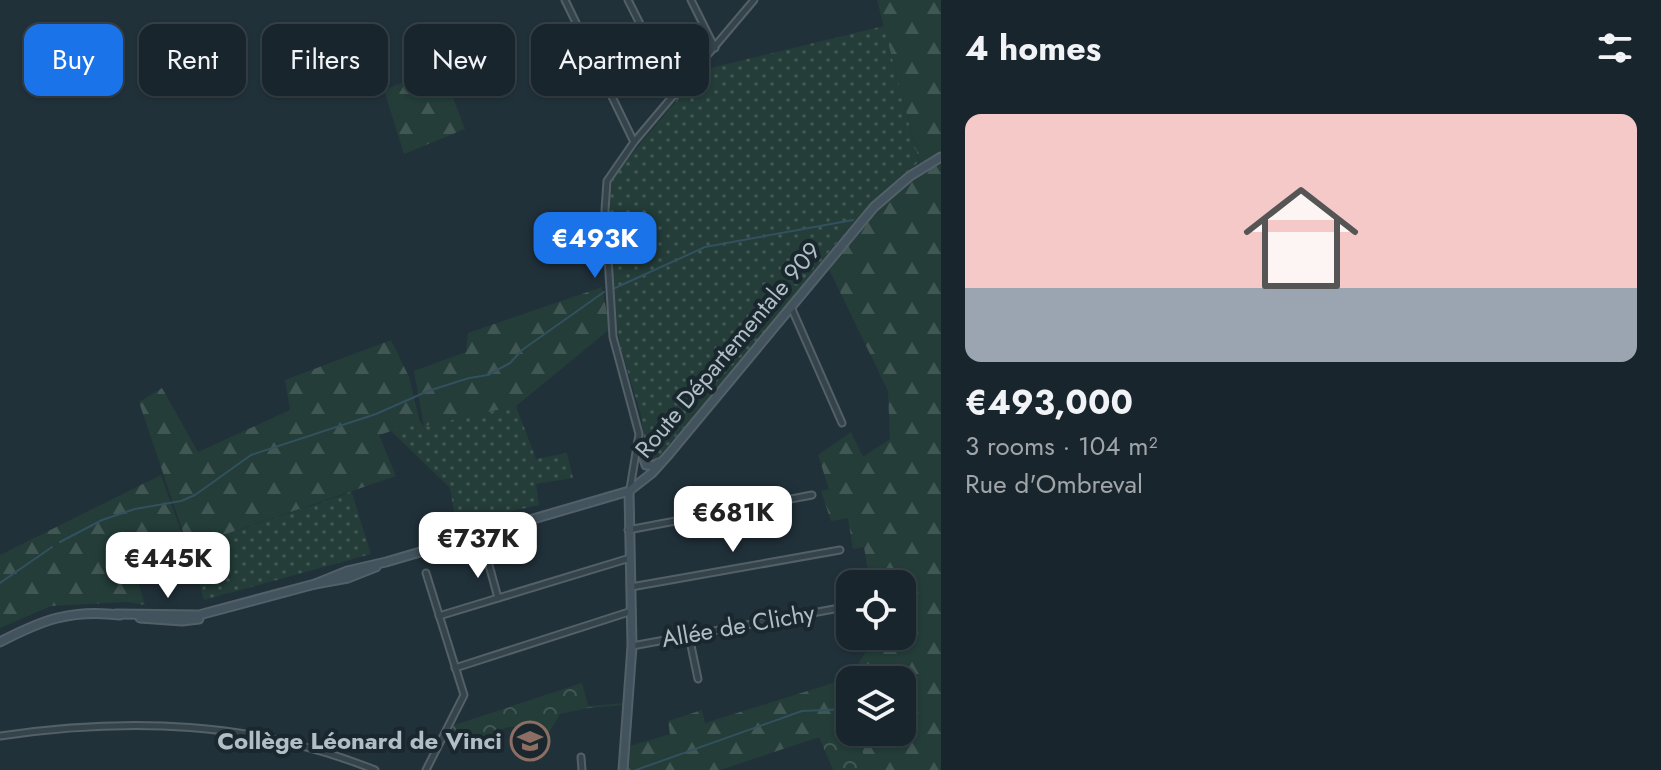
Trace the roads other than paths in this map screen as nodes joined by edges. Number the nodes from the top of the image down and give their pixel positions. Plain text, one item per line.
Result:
1 (565, 0) edge
2 (628, 0) edge
3 (691, 0) edge
4 (754, 0) edge
5 (640, 24) edge
6 (715, 48) junction
7 (709, 55) edge
8 (675, 96) edge
9 (634, 142) junction
10 (941, 157) edge
11 (791, 307) junction
12 (842, 423) dead end
13 (639, 443) junction
14 (669, 454) junction
15 (629, 491) junction
16 (812, 495) dead end
17 (628, 530) junction
18 (840, 550) dead end
19 (486, 554) dead end
20 (630, 558) junction
21 (426, 573) dead end
22 (631, 587) junction
23 (498, 598) junction
24 (836, 609) edge
25 (632, 611) junction
26 (439, 616) junction
27 (689, 636) junction
28 (0, 640) edge
29 (632, 646) junction
30 (455, 668) junction
31 (698, 679) dead end
32 (0, 736) edge
33 (581, 757) dead end
34 (375, 770) edge
35 (426, 770) edge
36 (582, 770) edge
37 (623, 770) edge

1 - 9 street
2 - 5 street
3 - 6 street
4 - 6 street
6 - 7 street
8 - 9 street
9 - 13 street
10 - 11 main road, Route Départementale 909
11 - 12 street
11 - 14 main road, Route Départementale 909
13 - 14 main road
13 - 15 street
14 - 15 main road, Route Départementale 909
15 - 17 main road
15 - 28 main road, Route Départementale 909
16 - 17 street
17 - 20 main road
18 - 22 street
19 - 23 street
20 - 22 main road
20 - 23 street
21 - 26 street
22 - 25 main road
23 - 26 street
24 - 27 street, Allée de Clichy
25 - 29 main road
25 - 30 street
26 - 30 street
27 - 29 street, Allée de Clichy
27 - 31 street
29 - 37 main road
30 - 35 street
32 - 34 street
33 - 36 street

